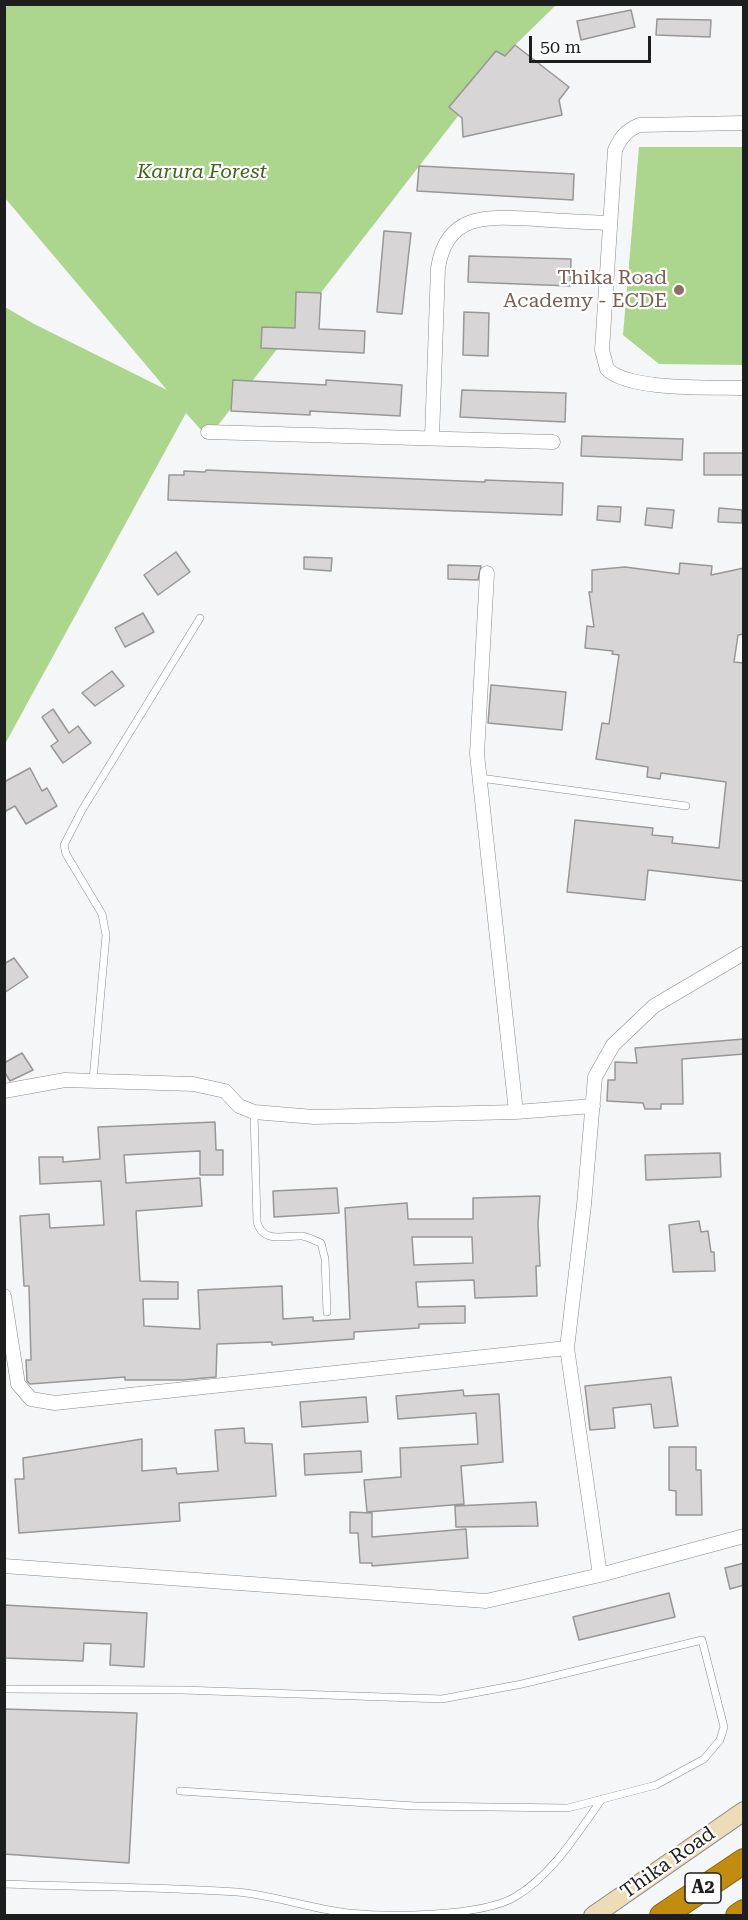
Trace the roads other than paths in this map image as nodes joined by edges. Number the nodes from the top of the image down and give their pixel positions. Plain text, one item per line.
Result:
1 (744, 123) edge
2 (610, 223) junction
3 (744, 388) edge
4 (208, 432) dead end
5 (432, 437) junction
6 (553, 441) dead end
7 (487, 573) dead end
8 (200, 618) dead end
9 (480, 778) junction
10 (686, 806) dead end
11 (744, 953) edge
12 (93, 1080) junction
13 (4, 1091) edge
14 (593, 1106) junction
15 (254, 1112) junction
16 (516, 1112) junction
17 (4, 1296) edge
18 (327, 1312) dead end
19 (6, 1319) edge
20 (567, 1348) junction
21 (744, 1536) edge
22 (4, 1566) edge
23 (600, 1575) junction
24 (4, 1689) edge
25 (180, 1791) dead end
26 (602, 1799) junction
27 (744, 1811) edge
28 (744, 1861) edge
29 (4, 1884) edge
30 (744, 1912) edge
31 (593, 1916) edge
32 (662, 1916) edge
33 (738, 1916) edge

1 - 2 street
2 - 3 street
2 - 5 street
4 - 5 street
5 - 6 street
7 - 9 street
8 - 12 lane
9 - 10 lane
9 - 16 street
11 - 14 street
12 - 13 street
12 - 15 street
14 - 16 street
14 - 20 street
15 - 16 street
15 - 18 lane
17 - 19 street
19 - 20 street
20 - 23 street
21 - 23 street
22 - 23 street
24 - 26 lane
25 - 26 lane
26 - 29 lane
27 - 31 main road, Thika Road
28 - 32 highway, Thika Road / A2
30 - 33 highway, A2

